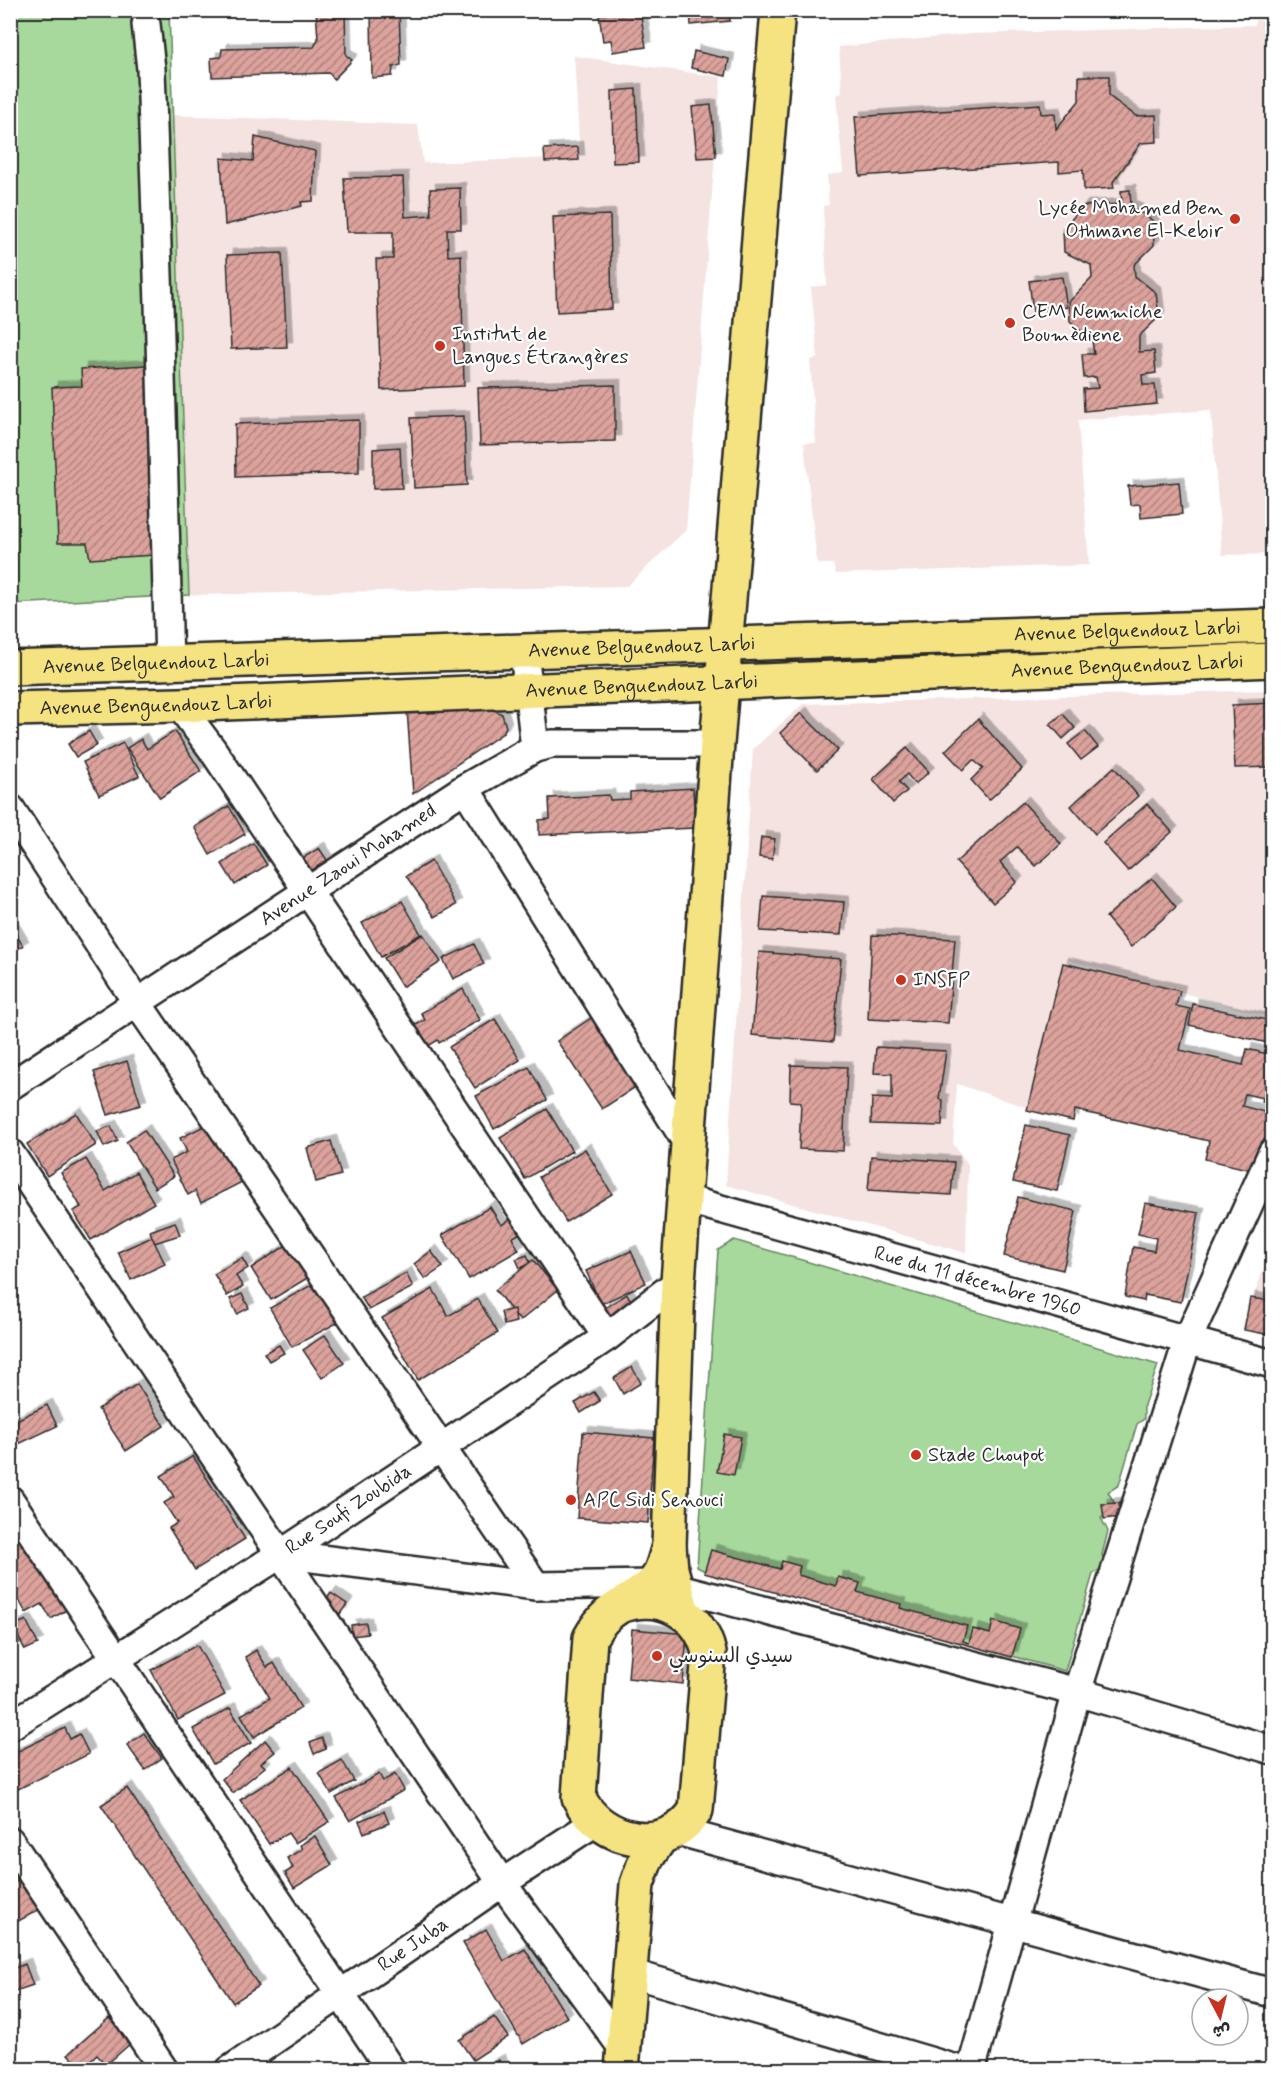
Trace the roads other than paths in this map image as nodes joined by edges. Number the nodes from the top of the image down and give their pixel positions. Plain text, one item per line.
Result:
1 (777, 10) edge
2 (146, 24) dead end
3 (1272, 626) edge
4 (725, 645) junction
5 (524, 652) junction
6 (1272, 660) edge
7 (169, 664) junction
8 (10, 668) edge
9 (722, 682) junction
10 (527, 690) junction
11 (179, 705) junction
12 (10, 709) edge
13 (717, 744) junction
14 (535, 748) junction
15 (465, 788) junction
16 (10, 808) edge
17 (306, 892) junction
18 (138, 1004) junction
19 (10, 1086) edge
20 (689, 1146) junction
21 (10, 1153) edge
22 (1272, 1153) edge
23 (685, 1199) junction
24 (678, 1282) junction
25 (608, 1338) junction
26 (1188, 1340) junction
27 (1272, 1364) edge
28 (441, 1447) junction
29 (10, 1500) edge
30 (280, 1554) junction
31 (590, 1585) junction
32 (536, 1586) junction
33 (670, 1595) junction
34 (590, 1638) junction
35 (115, 1657) junction
36 (1077, 1692) junction
37 (10, 1726) edge
38 (1272, 1750) edge
39 (603, 1825) junction
40 (669, 1834) junction
41 (10, 1840) edge
42 (502, 1883) junction
43 (637, 1884) junction
44 (1014, 1922) junction
45 (630, 1973) junction
46 (1272, 1992) edge
47 (340, 1994) junction
48 (623, 2060) edge
49 (164, 2070) edge
50 (230, 2070) edge
51 (391, 2070) edge
52 (960, 2070) edge
53 (971, 2070) edge

1 - 4 main road
2 - 7 street
3 - 4 main road, Avenue Belguendouz Larbi
4 - 5 main road, Avenue Belguendouz Larbi
4 - 9 main road
5 - 7 main road, Avenue Belguendouz Larbi
5 - 10 street
6 - 9 main road, Avenue Benguendouz Larbi
7 - 8 main road, Avenue Belguendouz Larbi
9 - 10 main road, Avenue Benguendouz Larbi
9 - 13 main road
10 - 11 main road, Avenue Benguendouz Larbi
10 - 14 street
11 - 12 main road, Avenue Benguendouz Larbi
11 - 17 street
13 - 14 street, Avenue Zaoui Mohamed
13 - 20 main road
14 - 15 street, Avenue Zaoui Mohamed
15 - 17 street, Avenue Zaoui Mohamed
15 - 20 street
16 - 18 street
17 - 18 street, Avenue Zaoui Mohamed
17 - 25 street
18 - 19 street, Avenue Zaoui Mohamed
18 - 28 street
20 - 23 main road
21 - 30 street
22 - 26 street
23 - 24 main road
23 - 26 street, Rue du 11 décembre 1960
24 - 25 street, Rue Soufi Zoubida
24 - 33 main road
25 - 28 street, Rue Soufi Zoubida
26 - 27 street, Rue du 11 décembre 1960
26 - 36 street
28 - 30 street, Rue Soufi Zoubida
28 - 32 street
29 - 35 street
30 - 32 street
30 - 35 street, Rue Soufi Zoubida
30 - 42 street
31 - 32 street
31 - 33 street
31 - 34 street
33 - 34 main road
33 - 36 street
33 - 40 main road
34 - 39 main road
35 - 37 street, Rue Soufi Zoubida
35 - 47 street
36 - 38 street
36 - 44 street
39 - 40 main road
39 - 42 street, Rue Juba
39 - 43 main road
40 - 43 main road
40 - 44 street
41 - 49 street
42 - 47 street, Rue Juba
42 - 48 street
43 - 45 main road
44 - 46 street
44 - 53 street
45 - 48 main road
45 - 52 street
47 - 50 street, Rue Juba
47 - 51 street

